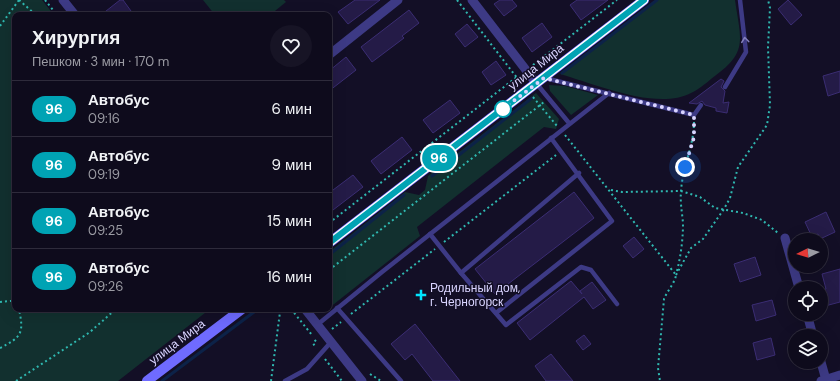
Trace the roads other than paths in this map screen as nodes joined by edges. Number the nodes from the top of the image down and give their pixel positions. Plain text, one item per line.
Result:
1 (63, 0) edge
2 (398, 0) edge
3 (472, 0) edge
4 (644, 0) edge
5 (740, 0) edge
6 (72, 12) edge
7 (332, 53) edge
8 (540, 80) junction
9 (725, 87) dead end
10 (609, 93) junction
11 (701, 105) dead end
12 (569, 124) junction
13 (551, 138) junction
14 (579, 174) junction
15 (430, 234) junction
16 (785, 238) road end
17 (332, 241) edge
18 (461, 273) junction
19 (797, 281) edge
20 (617, 304) dead end
21 (337, 308) junction
22 (238, 312) edge
23 (307, 312) edge
24 (496, 313) junction
25 (318, 325) junction
26 (332, 342) junction
27 (822, 369) edge
28 (840, 375) edge
29 (363, 377) edge
30 (823, 380) edge
31 (147, 381) edge
32 (286, 381) edge
33 (401, 381) edge

1 - 6 street
2 - 7 street
3 - 8 street
4 - 8 main road, улица Мира
9 -> 5 lane
8 - 10 lane
8 - 12 lane
8 - 17 main road, улица Мира
10 - 11 lane
10 - 12 lane
12 - 13 lane
13 - 14 lane
13 - 15 lane
14 - 18 lane
14 - 24 lane
15 - 18 lane
15 - 21 lane
16 - 19 street
18 - 24 lane
20 - 24 lane
21 - 25 lane
21 - 33 lane
22 - 31 main road, улица Мира
23 - 25 street
25 - 26 street
26 - 29 street
26 - 32 lane
27 - 30 street
28 - 30 street

